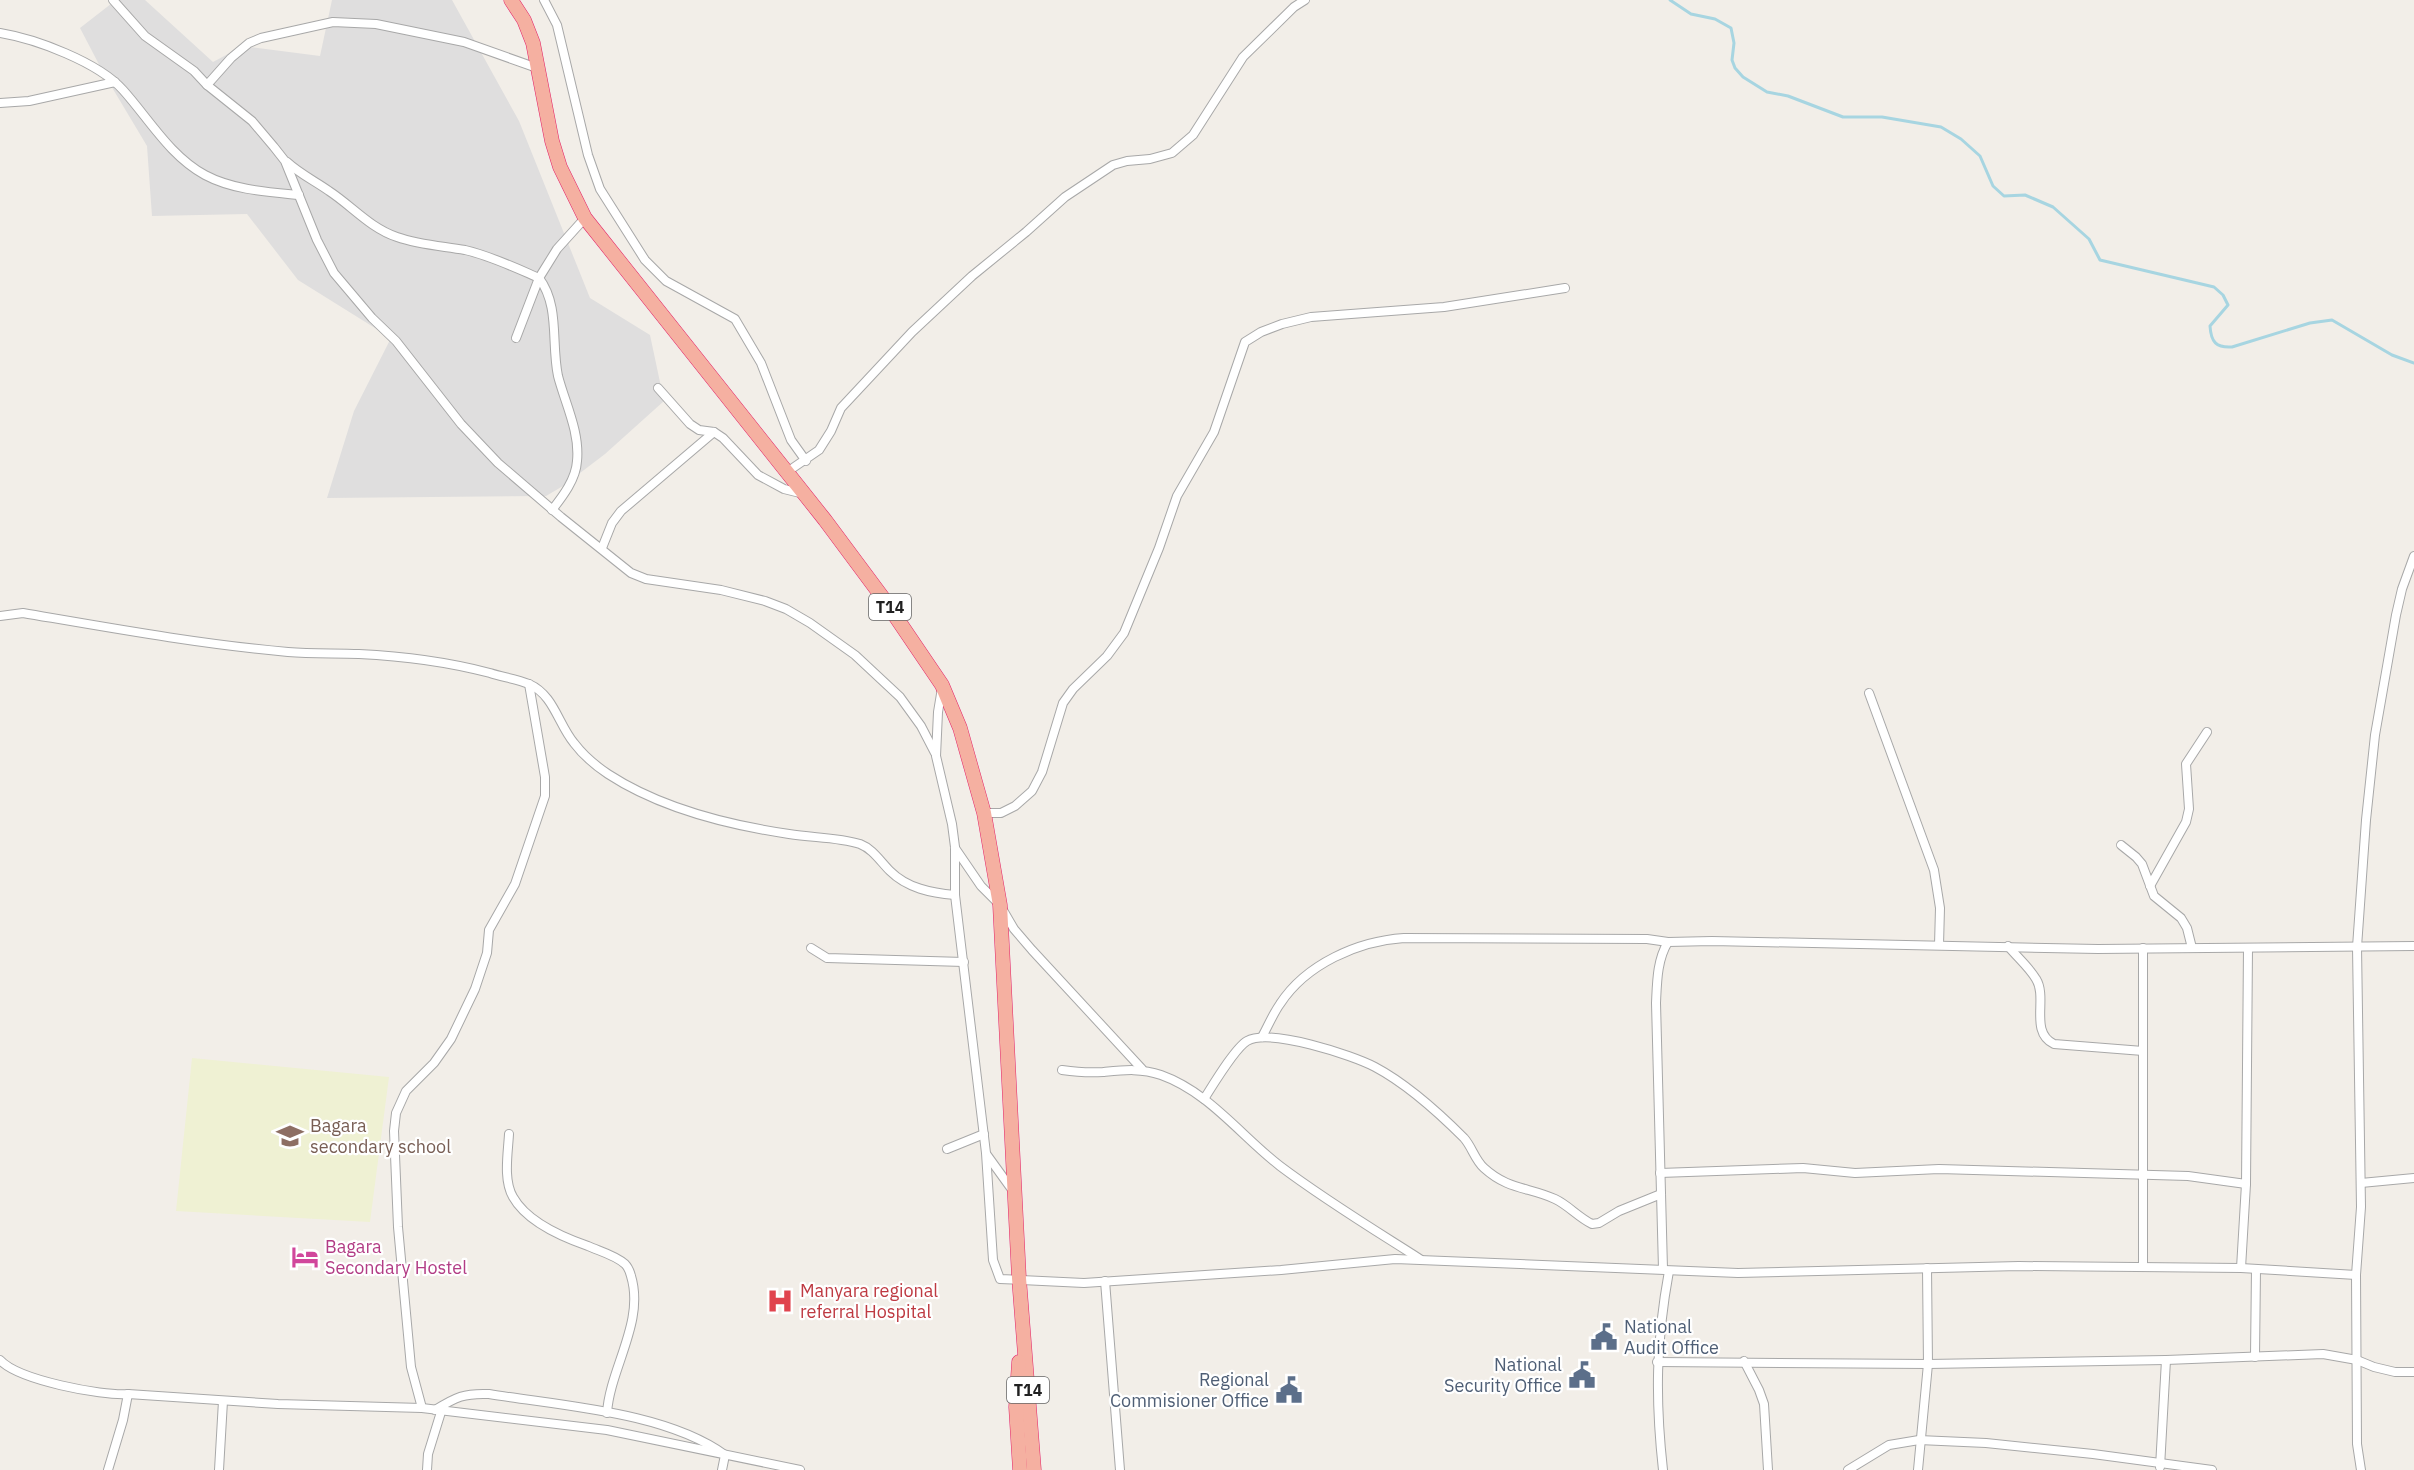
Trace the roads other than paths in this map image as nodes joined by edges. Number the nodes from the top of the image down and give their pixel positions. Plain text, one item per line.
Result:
1 (113, 0) edge
2 (511, 0) edge
3 (544, 0) edge
4 (1305, 0) edge
5 (0, 33) edge
6 (540, 69) junction
7 (116, 82) junction
8 (207, 85) junction
9 (0, 103) edge
10 (285, 161) junction
11 (298, 195) junction
12 (585, 218) junction
13 (539, 278) junction
14 (1565, 288) dead end
15 (516, 338) dead end
16 (658, 388) dead end
17 (714, 432) junction
18 (806, 461) junction
19 (787, 472) junction
20 (805, 494) junction
21 (552, 510) junction
22 (602, 548) junction
23 (2414, 556) edge
24 (0, 616) edge
25 (529, 684) junction
26 (942, 685) junction
27 (1869, 693) dead end
28 (2207, 732) dead end
29 (936, 756) junction
30 (984, 813) junction
31 (2121, 845) dead end
32 (955, 847) junction
33 (2150, 886) junction
34 (955, 895) junction
35 (1000, 905) junction
36 (1668, 942) junction
37 (1939, 945) junction
38 (2008, 946) junction
39 (2414, 946) edge
40 (2356, 947) junction
41 (811, 948) dead end
42 (2143, 948) junction
43 (2192, 948) junction
44 (2248, 948) junction
45 (964, 962) junction
46 (1262, 1037) junction
47 (2143, 1051) junction
48 (1142, 1069) junction
49 (1062, 1070) dead end
50 (1204, 1099) junction
51 (509, 1134) dead end
52 (984, 1134) junction
53 (947, 1149) dead end
54 (986, 1153) junction
55 (1660, 1173) junction
56 (2143, 1176) junction
57 (2414, 1178) edge
58 (2361, 1183) junction
59 (2246, 1184) junction
60 (1014, 1194) junction
61 (1661, 1194) junction
62 (1422, 1260) junction
63 (2143, 1267) junction
64 (1927, 1268) junction
65 (2241, 1269) junction
66 (2256, 1269) junction
67 (1666, 1270) junction
68 (2356, 1275) junction
69 (1018, 1278) junction
70 (1105, 1281) junction
71 (1021, 1309) junction
72 (2255, 1357) junction
73 (2357, 1359) junction
74 (0, 1360) edge
75 (2166, 1360) junction
76 (1744, 1361) junction
77 (1657, 1362) junction
78 (1928, 1364) junction
79 (2414, 1372) edge
80 (128, 1394) junction
81 (223, 1401) junction
82 (422, 1408) junction
83 (438, 1411) junction
84 (607, 1413) junction
85 (1919, 1440) junction
86 (725, 1455) junction
87 (2160, 1467) edge
88 (108, 1470) edge
89 (219, 1470) edge
90 (427, 1470) edge
91 (722, 1470) edge
92 (800, 1470) edge
93 (1020, 1470) edge
94 (1034, 1470) edge
95 (1120, 1470) edge
96 (1663, 1470) edge
97 (1768, 1470) edge
98 (1848, 1470) edge
99 (1918, 1470) edge
100 (2212, 1470) edge
101 (2361, 1470) edge

1 - 8 street
2 - 6 highway, T14
3 - 18 street
4 - 18 street
5 - 7 street
6 - 8 street
6 - 12 highway, T14
7 - 9 street
7 - 11 street
8 - 10 street
10 - 11 street
10 - 13 street
11 - 21 street
12 - 13 street
12 - 19 highway, T14
13 - 15 street
13 - 21 street
14 - 30 street
16 - 17 street
17 - 20 street
17 - 22 street
18 - 19 street
19 - 20 highway, T14
20 - 26 highway, T14
21 - 22 street
22 - 29 street
23 - 40 street
24 - 25 street
25 - 34 street
25 - 82 street
26 - 29 street
26 - 30 highway, T14
27 - 37 street
28 - 33 street
29 - 32 street
30 - 35 highway, T14
31 - 33 street
32 - 34 street
32 - 35 street
33 - 43 street
34 - 45 street
35 - 48 street
35 - 60 highway, T14
36 - 37 street
36 - 46 street
36 - 55 street
37 - 38 street
38 - 42 street
38 - 47 street
39 - 40 street
40 - 44 street
40 - 58 street
41 - 45 street
42 - 43 street
42 - 47 street
43 - 44 street
44 - 59 street
45 - 52 street
46 - 50 street
46 - 61 street
47 - 56 street
48 - 49 street
48 - 50 street
50 - 62 street
51 - 84 street
52 - 53 street
52 - 54 street
54 - 60 street
54 - 69 street
55 - 56 street
55 - 61 street
56 - 59 street
56 - 63 street
57 - 58 street
58 - 68 street
59 - 65 street
60 - 69 highway, T14
61 - 67 street
62 - 67 street
62 - 70 street
63 - 64 street
63 - 65 street
64 - 67 street
64 - 78 street
65 - 66 street
66 - 68 street
66 - 72 street
67 - 77 street
68 - 73 street
69 - 70 street
69 - 71 highway, T14
70 - 95 street
71 - 93 highway, T14
71 - 94 highway, T14
72 - 73 street
72 - 75 street
73 - 79 street
73 - 101 street
74 - 80 street
75 - 78 street
75 - 87 street
76 - 77 street
76 - 78 street
76 - 97 street
77 - 96 street
78 - 85 street
80 - 81 street
80 - 88 street
81 - 82 street
81 - 89 street
82 - 83 street
83 - 84 street
83 - 86 street
83 - 90 street
84 - 86 street
85 - 87 street
85 - 98 street
85 - 99 street
86 - 91 street
86 - 92 street
87 - 100 street

